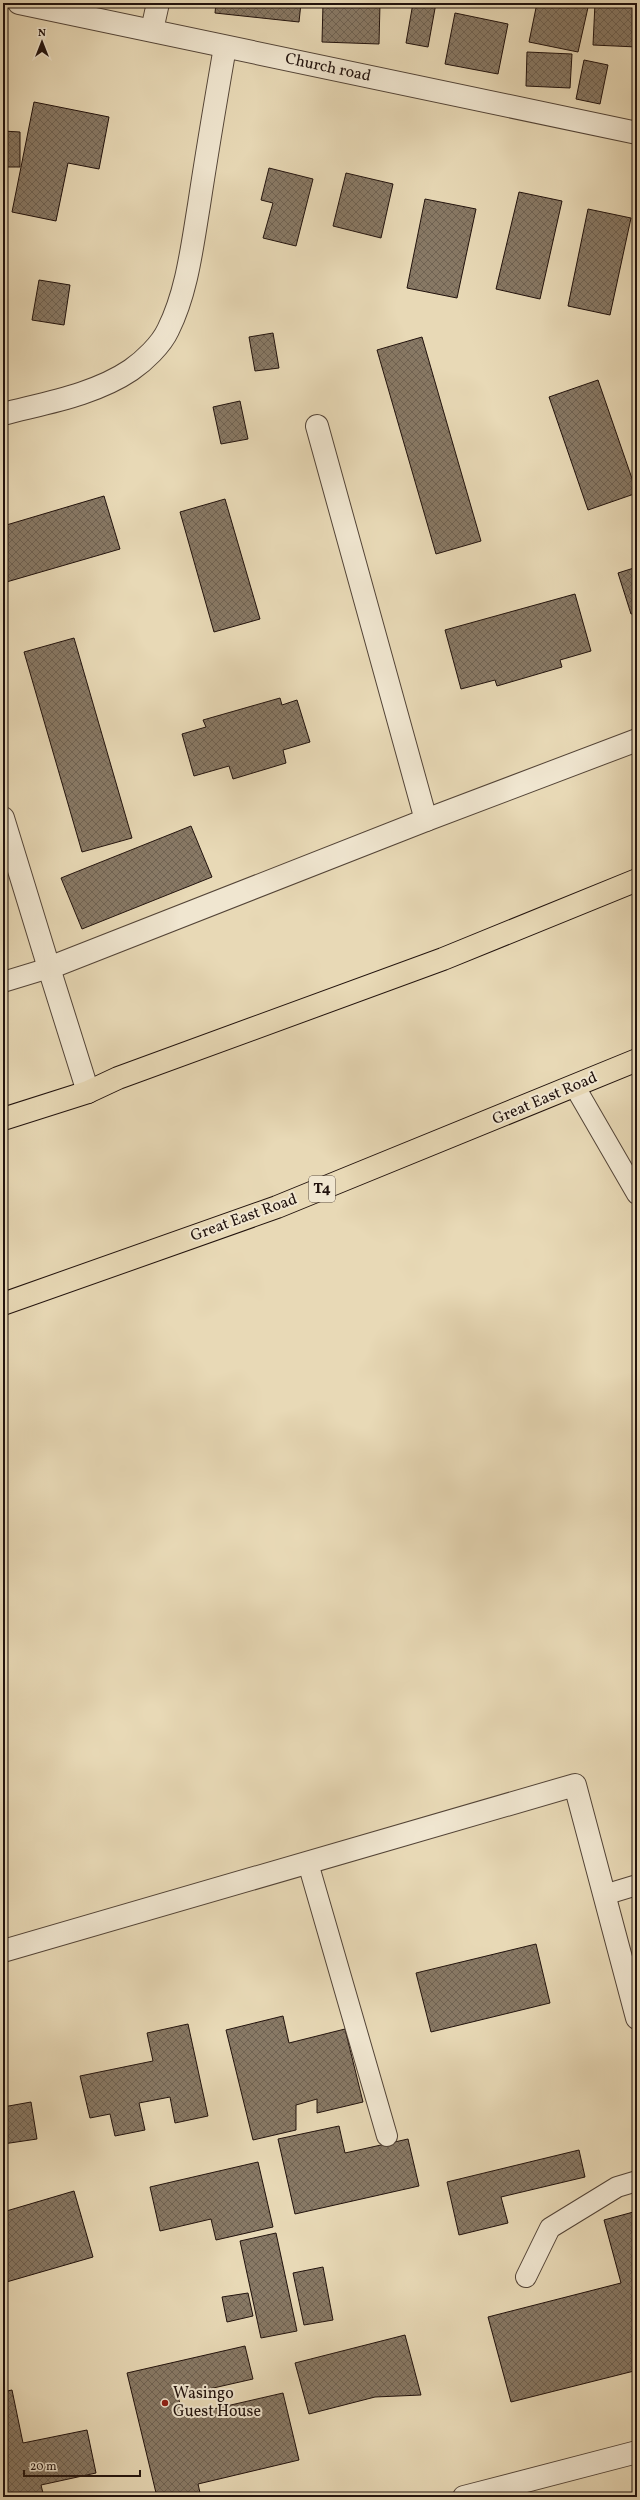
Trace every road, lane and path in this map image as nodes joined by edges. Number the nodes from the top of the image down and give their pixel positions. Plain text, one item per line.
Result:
1 (19, 3) edge
2 (158, 3) edge
3 (152, 30) junction
4 (225, 47) junction
5 (637, 133) edge
6 (3, 414) edge
7 (317, 426) dead end
8 (637, 740) edge
9 (3, 818) edge
10 (426, 820) junction
11 (637, 880) edge
12 (49, 968) junction
13 (3, 982) edge
14 (637, 1060) edge
15 (575, 1087) junction
16 (88, 1092) junction
17 (3, 1119) edge
18 (637, 1194) edge
19 (3, 1304) edge
20 (308, 1863) junction
21 (637, 1885) edge
22 (604, 1895) junction
23 (3, 1951) edge
24 (637, 2018) edge
25 (387, 2136) dead end
26 (637, 2180) edge
27 (526, 2278) dead end
28 (637, 2452) edge
29 (464, 2497) edge

1 - 3 street, Church road
2 - 3 street
3 - 4 street, Church road
4 - 5 street, Church road
4 - 6 street
7 - 10 street
8 - 10 street
9 - 12 street
10 - 12 street
11 - 16 main road
12 - 13 lane
12 - 16 street
14 - 15 main road, Great East Road / T4
15 - 18 lane
15 - 19 main road, Great East Road / T4
16 - 17 main road
20 - 22 street
20 - 23 street
20 - 25 lane
21 - 22 lane
22 - 24 street
26 - 27 lane
28 - 29 street

